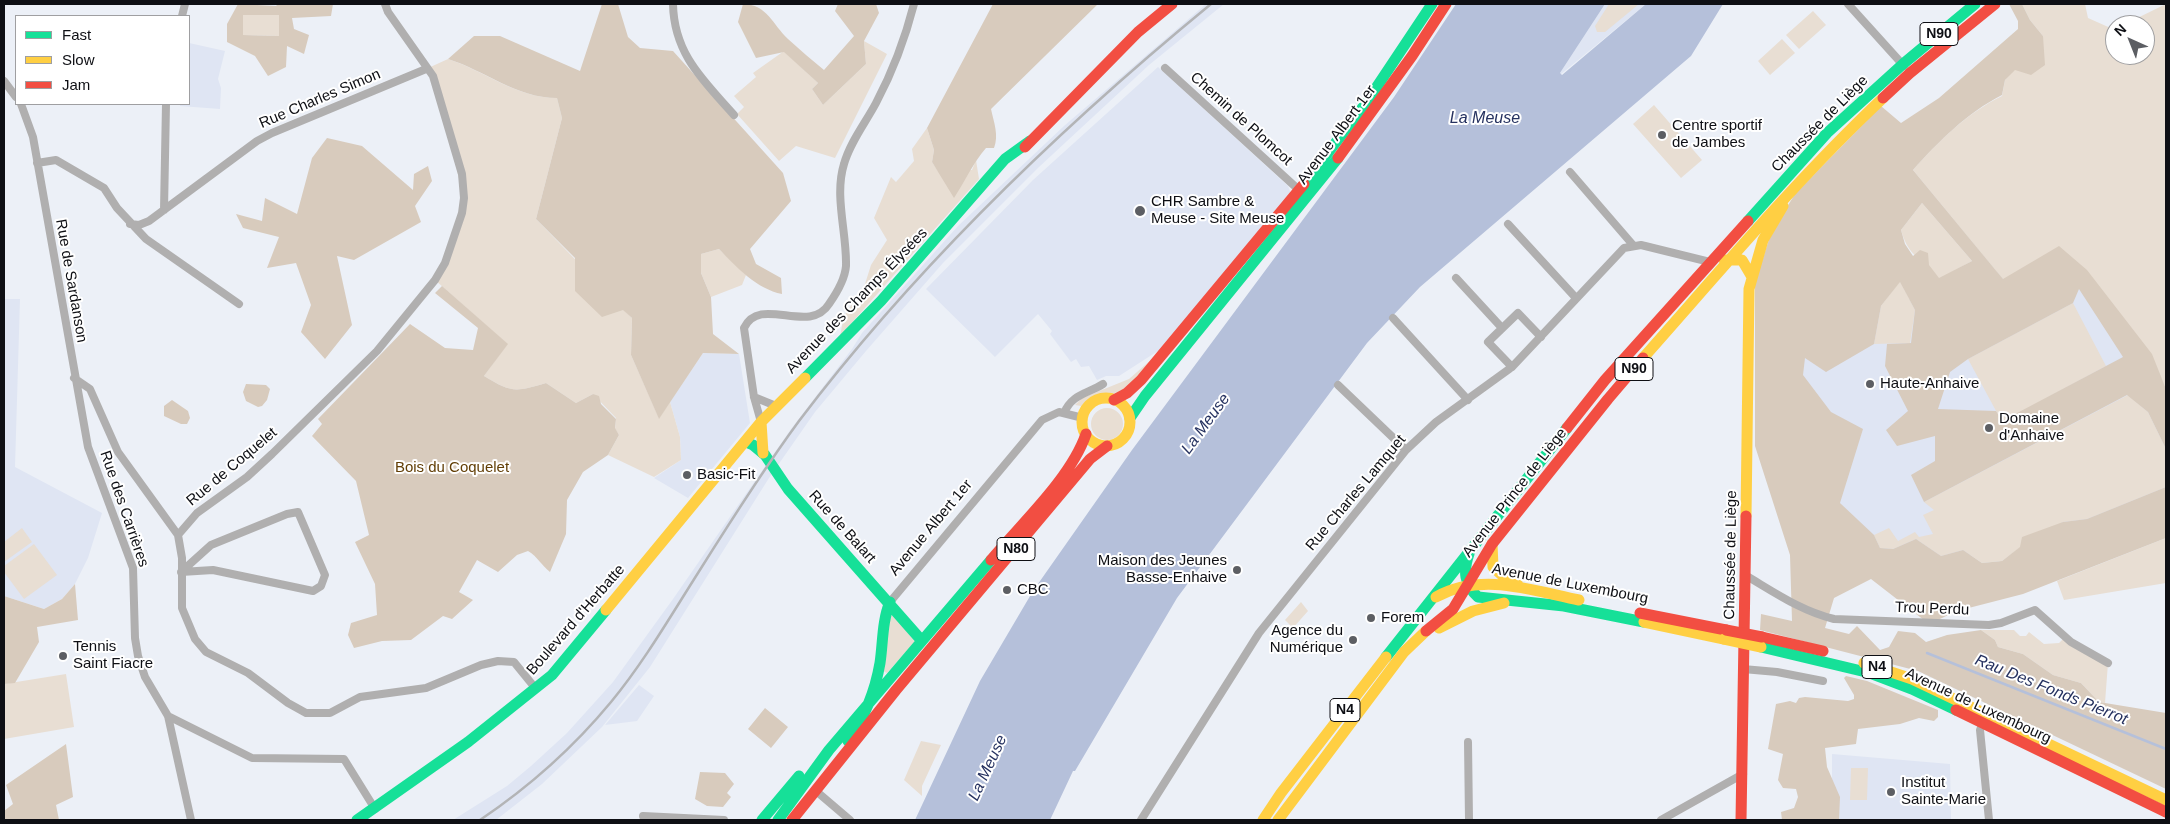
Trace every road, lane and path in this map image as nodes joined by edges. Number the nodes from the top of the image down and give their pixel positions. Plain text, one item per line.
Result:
1 (385, 4) edge
2 (673, 4) edge
3 (914, 4) edge
4 (1172, 4) edge
5 (1432, 4) edge
6 (1446, 4) edge
7 (1848, 4) edge
8 (1975, 4) edge
9 (1993, 4) edge
10 (1165, 68) dead end
11 (426, 69) junction
12 (1906, 69) junction
13 (4, 81) edge
14 (15, 97) edge
15 (21, 105) edge
16 (166, 105) edge
17 (734, 116) dead end
18 (37, 163) junction
19 (1570, 172) dead end
20 (1299, 190) junction
21 (1791, 193) junction
22 (1306, 202) junction
23 (164, 210) junction
24 (1272, 223) junction
25 (130, 224) junction
26 (1508, 224) dead end
27 (1277, 238) junction
28 (1632, 245) junction
29 (1730, 259) junction
30 (1710, 262) junction
31 (1752, 277) junction
32 (1456, 278) dead end
33 (1749, 289) junction
34 (1576, 298) junction
35 (239, 304) dead end
36 (1393, 318) dead end
37 (1502, 328) junction
38 (1541, 337) junction
39 (1512, 367) junction
40 (74, 378) junction
41 (1103, 384) dead end
42 (1338, 386) dead end
43 (754, 397) junction
44 (1114, 400) junction
45 (1468, 400) junction
46 (776, 406) junction
47 (1064, 413) junction
48 (1083, 418) junction
49 (1130, 418) junction
50 (761, 422) junction
51 (1086, 434) junction
52 (746, 442) junction
53 (1107, 446) junction
54 (1406, 450) junction
55 (763, 453) junction
56 (178, 536) junction
57 (1492, 544) junction
58 (1471, 547) junction
59 (180, 572) junction
60 (1745, 575) junction
61 (1468, 585) junction
62 (1524, 589) junction
63 (1513, 601) junction
64 (890, 602) junction
65 (1430, 602) junction
66 (939, 621) junction
67 (1725, 634) junction
68 (922, 641) junction
69 (934, 646) junction
70 (1404, 652) junction
71 (921, 661) junction
72 (2108, 663) dead end
73 (1744, 669) junction
74 (1823, 681) dead end
75 (536, 689) junction
76 (874, 697) junction
77 (168, 716) junction
78 (1985, 718) junction
79 (1468, 742) dead end
80 (829, 750) junction
81 (1743, 774) junction
82 (816, 791) junction
83 (2166, 800) edge
84 (374, 809) junction
85 (2166, 812) edge
86 (643, 816) dead end
87 (191, 820) edge
88 (357, 820) edge
89 (724, 820) edge
90 (762, 820) edge
91 (778, 820) edge
92 (792, 820) edge
93 (850, 820) edge
94 (1141, 820) edge
95 (1263, 820) edge
96 (1278, 820) edge
97 (1469, 820) edge
98 (1661, 820) edge
99 (1741, 820) edge
100 (1989, 820) edge

1 - 11 street, Rue de Coquelet
2 - 17 street
3 - 43 street
4 - 46 main road, Avenue des Champs Élysées
5 - 20 main road, Avenue Albert 1er
6 - 22 main road, Avenue Albert 1er
7 - 12 street
8 - 12 main road, Chaussée de Liège / N90
9 - 12 main road, Chaussée de Liège / N90
10 - 20 street, Chemin de Plomcot
11 - 23 street, Rue Charles Simon
11 - 56 street, Rue de Coquelet
12 - 21 main road, Chaussée de Liège / N90
12 - 30 main road, Chaussée de Liège / N90
13 - 14 street
15 - 18 street, Rue de Sardanson
16 - 23 street
18 - 25 street
18 - 40 street, Rue de Sardanson
19 - 28 street
20 - 22 main road
20 - 24 main road, Avenue Albert 1er
21 - 29 main road, Avenue Prince de Liège / N90
21 - 31 main road, Chaussée de Liège
22 - 27 main road, Avenue Albert 1er
23 - 25 street, Rue Charles Simon
24 - 27 main road
24 - 44 main road, Avenue Albert 1er
25 - 35 street
26 - 34 street
27 - 49 main road, Avenue Albert 1er
28 - 30 street
28 - 34 street, Rue Charles Lamquet
29 - 30 main road
29 - 31 main road
29 - 33 main road, Chaussée de Liège
29 - 57 main road, Avenue Prince de Liège / N90
30 - 58 main road, Avenue Prince de Liège / N90
31 - 33 main road, Chaussée de Liège
32 - 37 street
33 - 60 main road, Chaussée de Liège
34 - 38 street, Rue Charles Lamquet
36 - 45 street
37 - 38 street
37 - 39 street
38 - 39 street, Rue Charles Lamquet
39 - 45 street, Rue Charles Lamquet
40 - 56 street
40 - 77 street, Rue des Carrières
41 - 47 street
42 - 54 street
43 - 46 street
43 - 50 street
44 - 48 main road, Avenue Albert 1er
44 - 49 main road
45 - 54 street, Rue Charles Lamquet
46 - 50 main road, Avenue des Champs Élysées
47 - 48 street
47 - 64 street, Avenue Albert 1er
48 - 51 main road
49 - 53 main road, Avenue Albert 1er
50 - 52 main road, Boulevard d'Herbatte
50 - 55 main road
51 - 53 main road
51 - 66 main road, Avenue Albert 1er / N80
52 - 55 main road, Rue de Balart
52 - 75 main road, Boulevard d'Herbatte
53 - 69 main road, Avenue Albert 1er / N80
54 - 94 street, Rue Charles Lamquet
55 - 64 main road, Rue de Balart
56 - 59 street
57 - 61 main road, Avenue Prince de Liège / N90
57 - 62 main road
58 - 61 main road
58 - 65 main road, Avenue Prince de Liège / N90
59 - 59 street
59 - 75 street
60 - 72 street, Trou Perdu
60 - 73 main road, Chaussée de Liège
61 - 62 main road, Avenue de Luxembourg / N4
61 - 63 main road, Avenue de Luxembourg
61 - 65 main road, N4
61 - 70 main road, Avenue Prince de Liège / N90
62 - 67 main road, Avenue de Luxembourg / N4
63 - 67 main road, Avenue de Luxembourg / N4
63 - 70 main road, N4
64 - 68 main road, Rue de Balart
64 - 76 main road, Avenue Albert 1er
65 - 95 main road, Avenue Prince de Liège / N4
66 - 68 main road, Avenue Albert 1er / N80
66 - 69 main road, Avenue Albert 1er / N80
67 - 78 main road, Avenue de Luxembourg / N4, bridge
68 - 71 main road
68 - 76 main road, Avenue Albert 1er / N80
69 - 71 main road, Avenue Albert 1er / N80
70 - 96 main road, Avenue Prince de Liège / N4
71 - 82 main road, Avenue Albert 1er / N80
73 - 74 street
73 - 81 main road, Chaussée de Liège
75 - 84 main road, Boulevard d'Herbatte
76 - 80 main road, Avenue Albert 1er / N80
76 - 82 main road, Avenue Albert 1er / N80
77 - 84 street
77 - 87 street, Rue des Carrières
78 - 83 main road, Avenue de Luxembourg / N4
78 - 85 main road, Avenue de Luxembourg / N4
78 - 100 street
79 - 97 street
80 - 90 main road, Avenue Albert 1er / N80
80 - 91 main road, Avenue Albert 1er / N80
81 - 98 street
81 - 99 main road, Chaussée de Liège
82 - 92 main road, Avenue Albert 1er / N80
82 - 93 street
84 - 88 main road, Boulevard d'Herbatte
86 - 89 street

